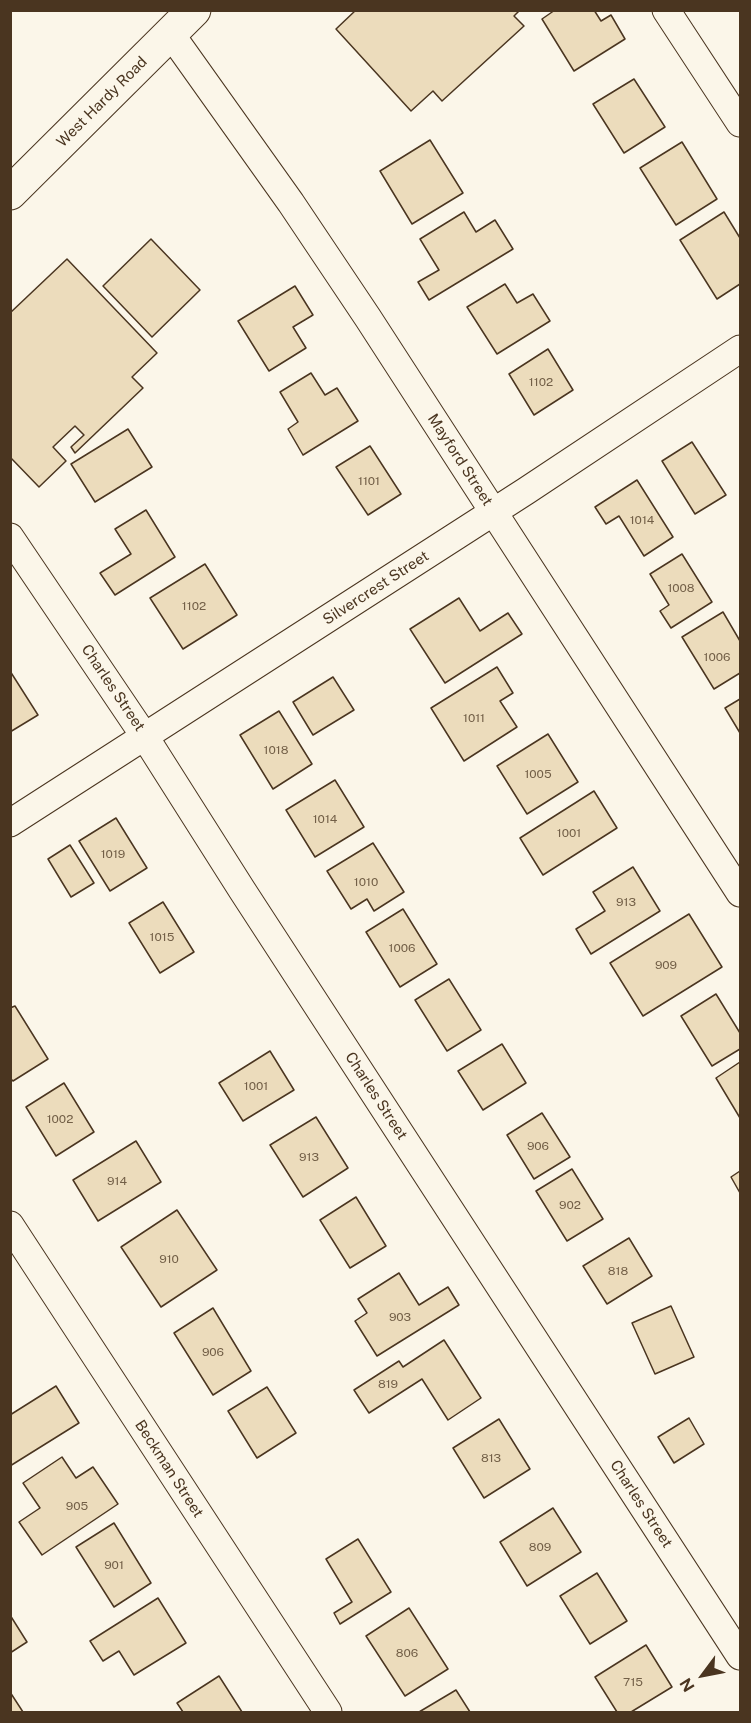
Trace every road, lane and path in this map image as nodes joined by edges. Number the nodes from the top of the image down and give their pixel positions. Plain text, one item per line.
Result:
1 (194, 10) edge
2 (666, 10) edge
3 (170, 33) junction
4 (741, 123) edge
5 (10, 193) edge
6 (741, 349) edge
7 (493, 512) junction
8 (10, 537) edge
9 (145, 737) junction
10 (10, 823) edge
11 (741, 893) edge
12 (10, 1225) edge
13 (741, 1656) edge
14 (328, 1713) edge

1 - 3 main road, West Hardy Road
2 - 4 street
3 - 5 main road, West Hardy Road
3 - 7 street, Mayford Street
6 - 7 street, Silvercrest Street
7 - 9 street, Silvercrest Street
7 - 11 street, Mayford Street
8 - 9 street, Charles Street
9 - 10 street, Silvercrest Street
9 - 13 street, Charles Street
12 - 14 street, Beckman Street

